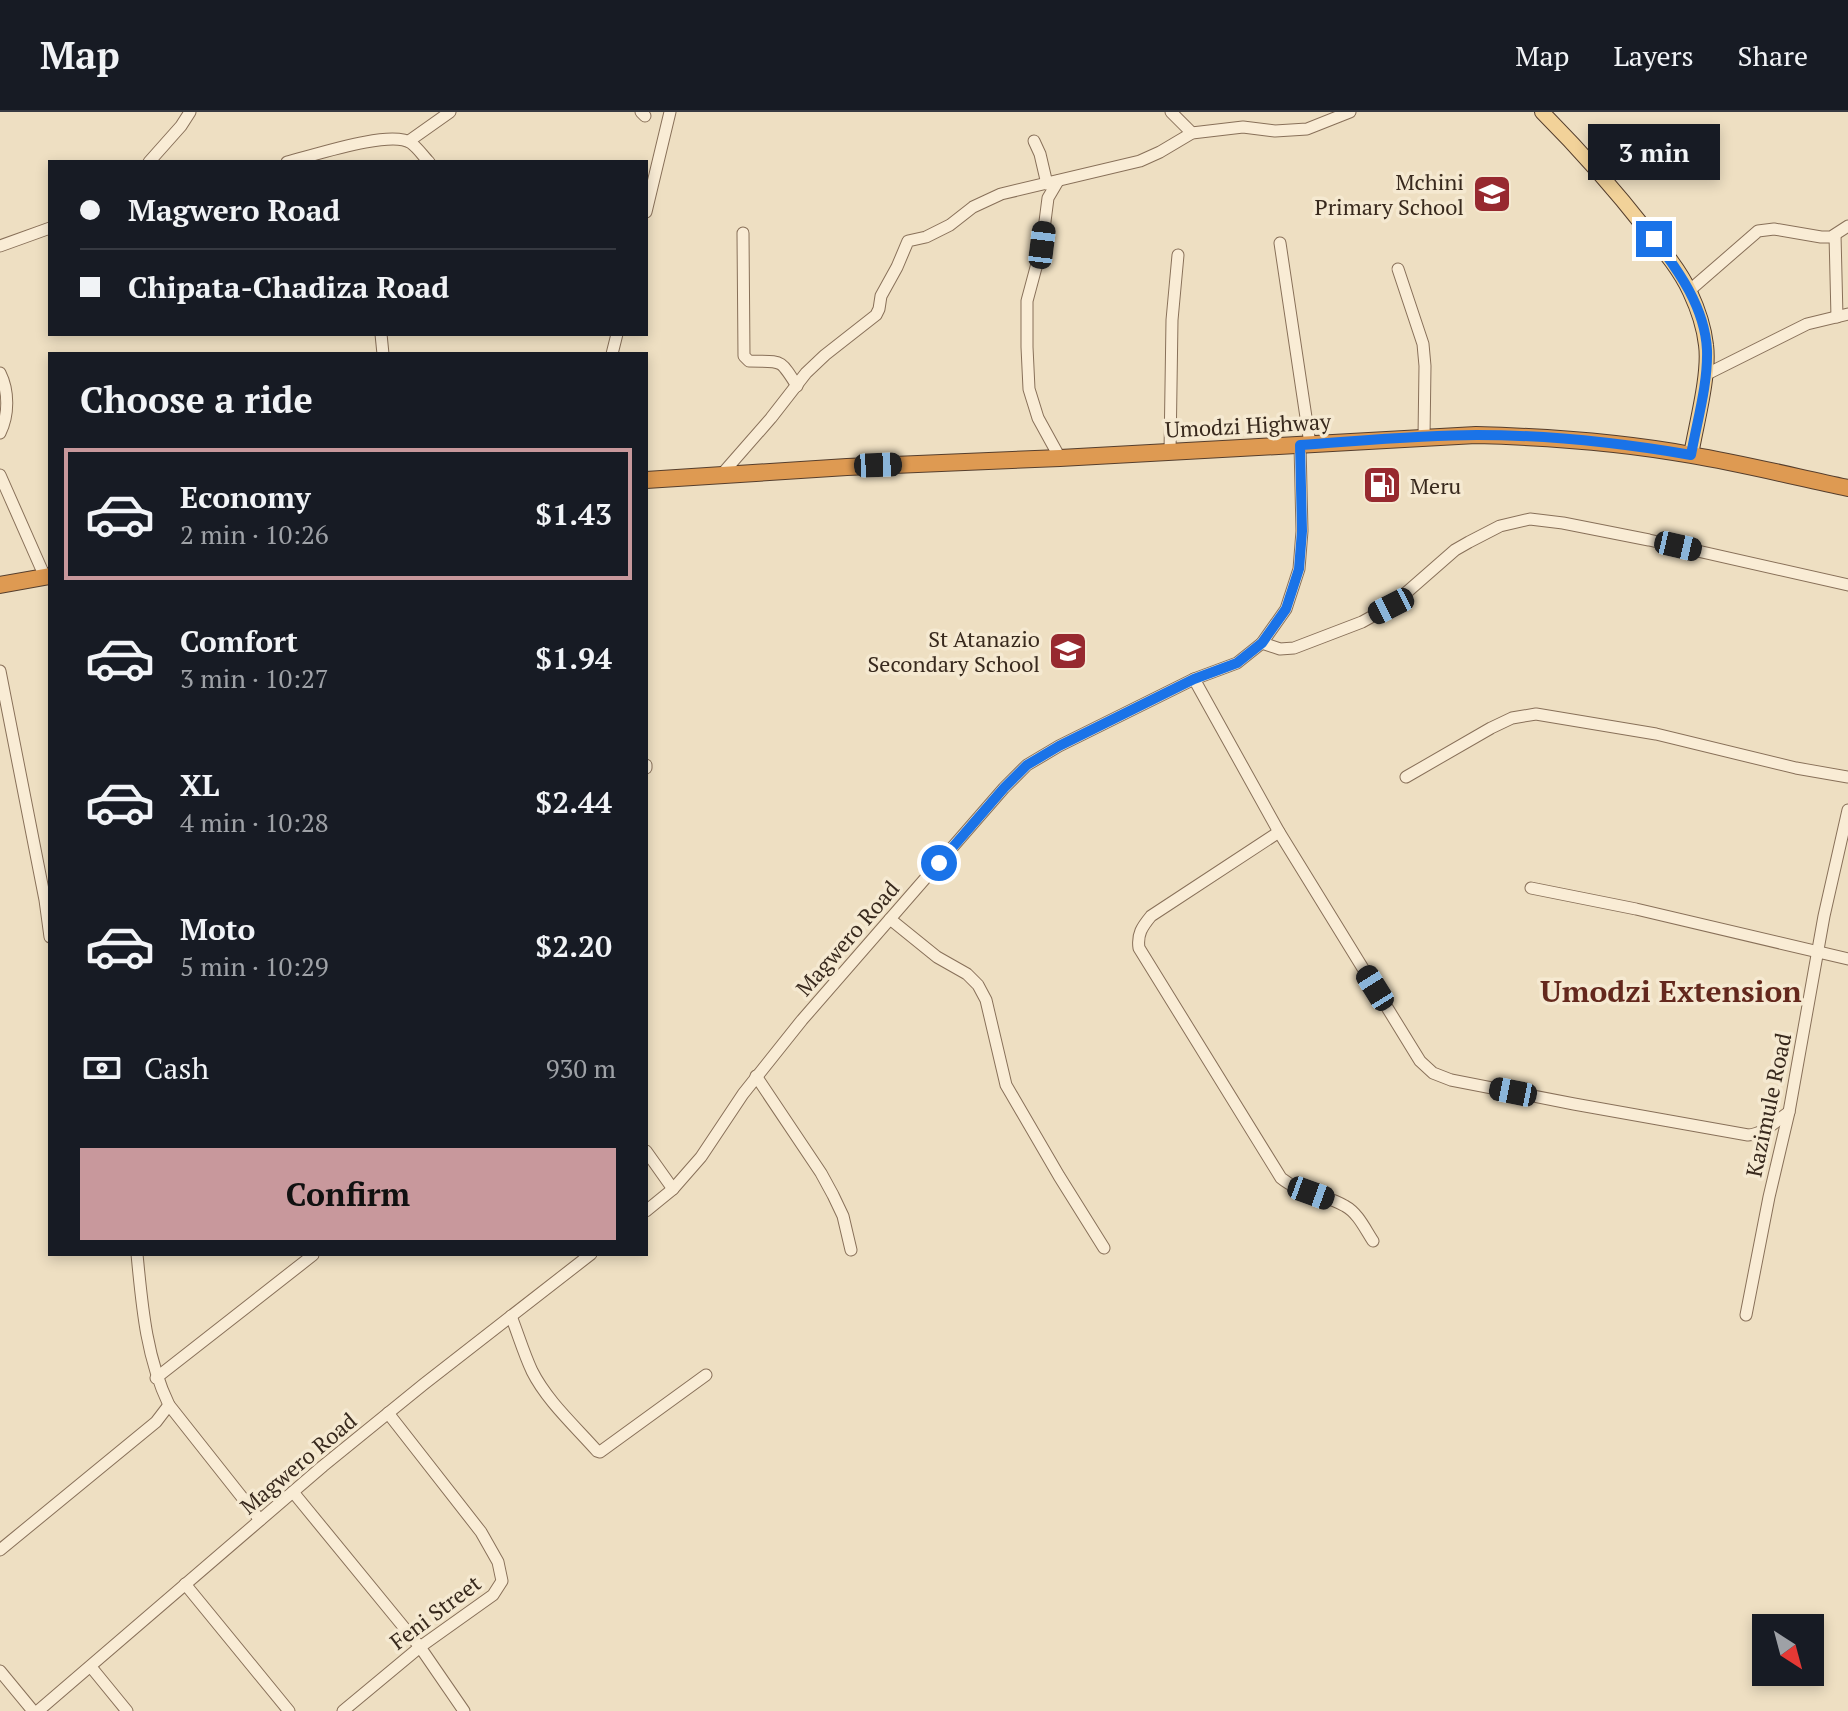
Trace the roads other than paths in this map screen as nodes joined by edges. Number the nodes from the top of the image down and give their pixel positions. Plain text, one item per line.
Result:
1 (190, 112) edge
2 (450, 112) edge
3 (670, 112) edge
4 (1171, 112) edge
5 (1350, 112) edge
6 (1542, 112) edge
7 (1192, 133) junction
8 (409, 141) junction
9 (1034, 141) dead end
10 (151, 160) edge
11 (295, 160) edge
12 (427, 160) edge
13 (1052, 182) junction
14 (648, 204) edge
15 (1848, 226) edge
16 (48, 229) edge
17 (743, 233) dead end
18 (1835, 235) junction
19 (1280, 243) dead end
20 (0, 246) edge
21 (1178, 255) dead end
22 (1398, 269) dead end
23 (1690, 290) junction
24 (1842, 315) edge
25 (0, 373) edge
26 (1705, 375) junction
27 (797, 386) junction
28 (0, 433) edge
29 (1424, 437) junction
30 (1305, 444) junction
31 (1170, 452) junction
32 (1691, 455) junction
33 (1060, 458) junction
34 (722, 474) junction
35 (0, 475) edge
36 (648, 480) edge
37 (1848, 488) edge
38 (48, 576) edge
39 (0, 585) edge
40 (1848, 585) edge
41 (1262, 643) junction
42 (0, 671) edge
43 (1194, 679) junction
44 (1406, 777) dead end
45 (1848, 777) edge
46 (1848, 810) edge
47 (1279, 832) junction
48 (1531, 888) dead end
49 (47, 903) edge
50 (890, 919) junction
51 (1818, 953) junction
52 (1848, 959) edge
53 (756, 1076) junction
54 (1789, 1112) junction
55 (648, 1154) edge
56 (673, 1189) junction
57 (648, 1209) edge
58 (1373, 1241) dead end
59 (1104, 1248) dead end
60 (851, 1250) dead end
61 (137, 1256) edge
62 (312, 1256) edge
63 (588, 1256) edge
64 (1746, 1315) dead end
65 (511, 1316) junction
66 (706, 1375) dead end
67 (156, 1378) junction
68 (169, 1405) junction
69 (388, 1413) junction
70 (293, 1492) junction
71 (260, 1520) junction
72 (0, 1550) edge
73 (185, 1584) junction
74 (420, 1647) junction
75 (91, 1667) junction
76 (0, 1671) edge
77 (35, 1711) edge
78 (127, 1711) edge
79 (289, 1711) edge
80 (343, 1711) edge
81 (464, 1711) edge

1 - 10 street
2 - 8 street
3 - 14 street
4 - 7 street
5 - 7 street
6 - 23 main road
7 - 13 street
8 - 11 street
8 - 12 street
9 - 13 street
13 - 27 street
13 - 33 street
15 - 18 street
16 - 20 street
17 - 27 street
18 - 23 street
18 - 24 street
19 - 30 street, Magwero Road
21 - 31 street
22 - 29 street
23 - 26 main road
24 - 26 street
25 - 28 street
26 - 32 main road
27 - 34 street
29 - 30 highway, Umodzi Highway
29 - 32 highway, Umodzi Highway
30 - 31 highway, Umodzi Highway
30 - 41 street, Magwero Road
31 - 33 highway, Umodzi Highway
32 - 37 highway, Umodzi Highway
33 - 34 highway, Umodzi Highway
34 - 36 highway, Umodzi Highway
35 - 38 street
38 - 39 highway
40 - 41 street
41 - 43 street, Magwero Road
42 - 49 street
43 - 47 street
43 - 50 street, Magwero Road
44 - 45 street
46 - 51 street, Kazimule Road
47 - 54 street
47 - 58 street
48 - 51 street
50 - 53 street, Magwero Road
50 - 59 street
51 - 52 street
51 - 54 street, Kazimule Road
53 - 56 street, Magwero Road
53 - 60 street
54 - 64 street, Kazimule Road
55 - 56 street
56 - 57 street, Magwero Road
61 - 67 street
62 - 67 street
63 - 65 street, Magwero Road
65 - 66 street
65 - 69 street, Magwero Road
67 - 68 street
68 - 71 street
68 - 72 street
69 - 70 street, Magwero Road
69 - 74 street, Feni Street
70 - 71 street, Magwero Road
70 - 74 street
71 - 73 street, Magwero Road
73 - 75 street, Magwero Road
73 - 79 street
74 - 80 street, Feni Street
74 - 81 street
75 - 77 street, Magwero Road
75 - 78 street
76 - 77 street

